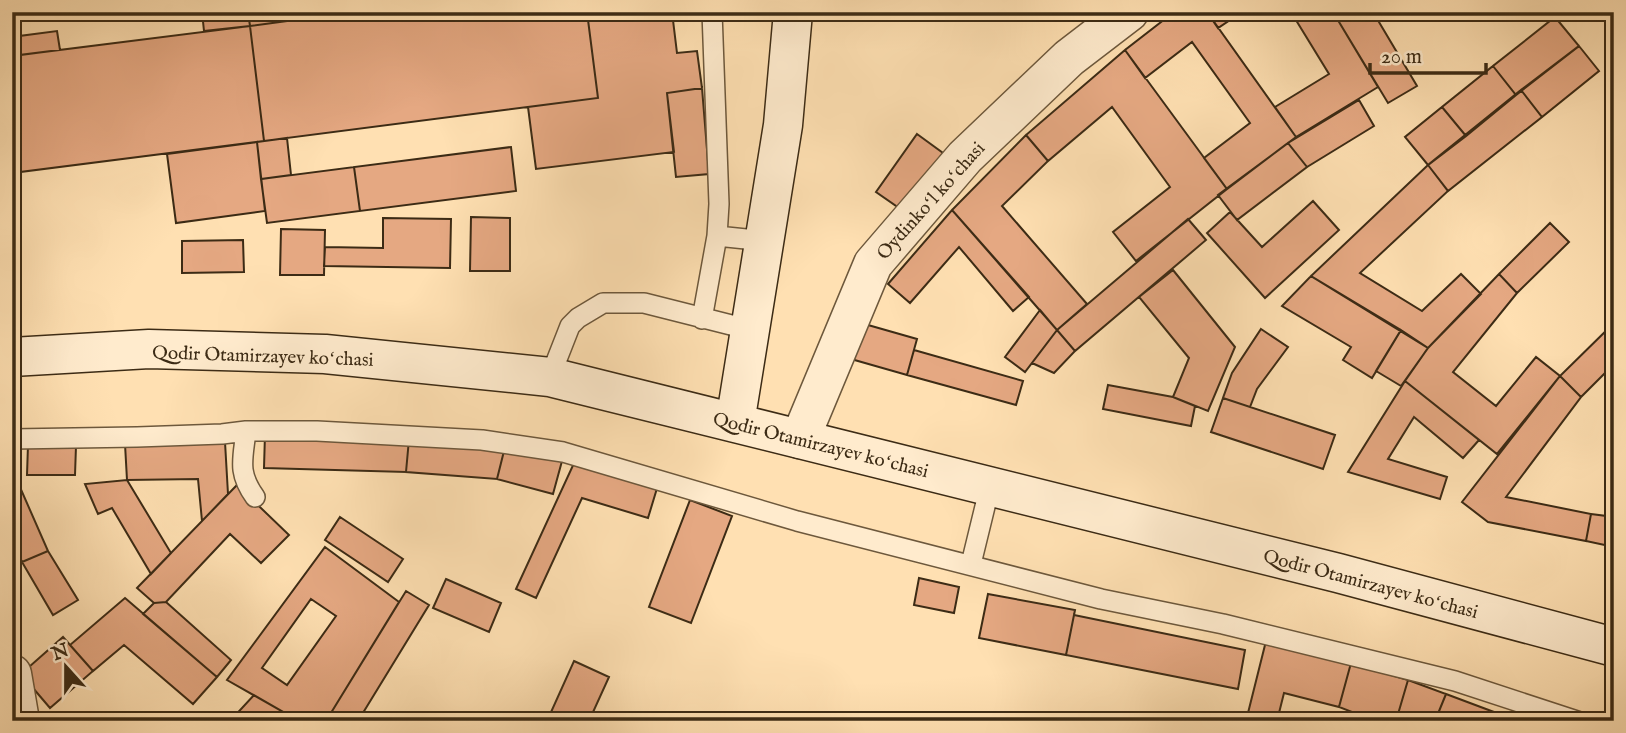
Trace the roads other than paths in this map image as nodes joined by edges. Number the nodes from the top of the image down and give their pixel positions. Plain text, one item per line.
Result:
1 (712, 12) edge
2 (793, 12) edge
3 (1129, 12) edge
4 (717, 236) junction
5 (765, 242) junction
6 (702, 319) junction
7 (751, 330) junction
8 (12, 357) edge
9 (550, 377) junction
10 (735, 423) junction
11 (246, 431) junction
12 (12, 439) edge
13 (800, 439) junction
14 (990, 486) junction
15 (255, 497) dead end
16 (971, 564) junction
17 (1614, 647) edge
18 (12, 674) edge
19 (20, 721) edge
20 (1577, 721) edge

1 - 4 lane
2 - 5 main road
3 - 13 main road, Oydinkoʻl koʻchasi
4 - 5 lane
4 - 6 lane
5 - 7 main road
6 - 7 lane
6 - 9 lane
7 - 10 main road
8 - 9 main road, Qodir Otamirzayev koʻchasi
9 - 10 main road, Qodir Otamirzayev koʻchasi
10 - 13 main road, Qodir Otamirzayev koʻchasi
11 - 12 lane
11 - 15 lane
11 - 16 lane
13 - 14 main road, Qodir Otamirzayev koʻchasi
14 - 16 lane
14 - 17 main road, Qodir Otamirzayev koʻchasi
16 - 20 lane
18 - 19 main road

